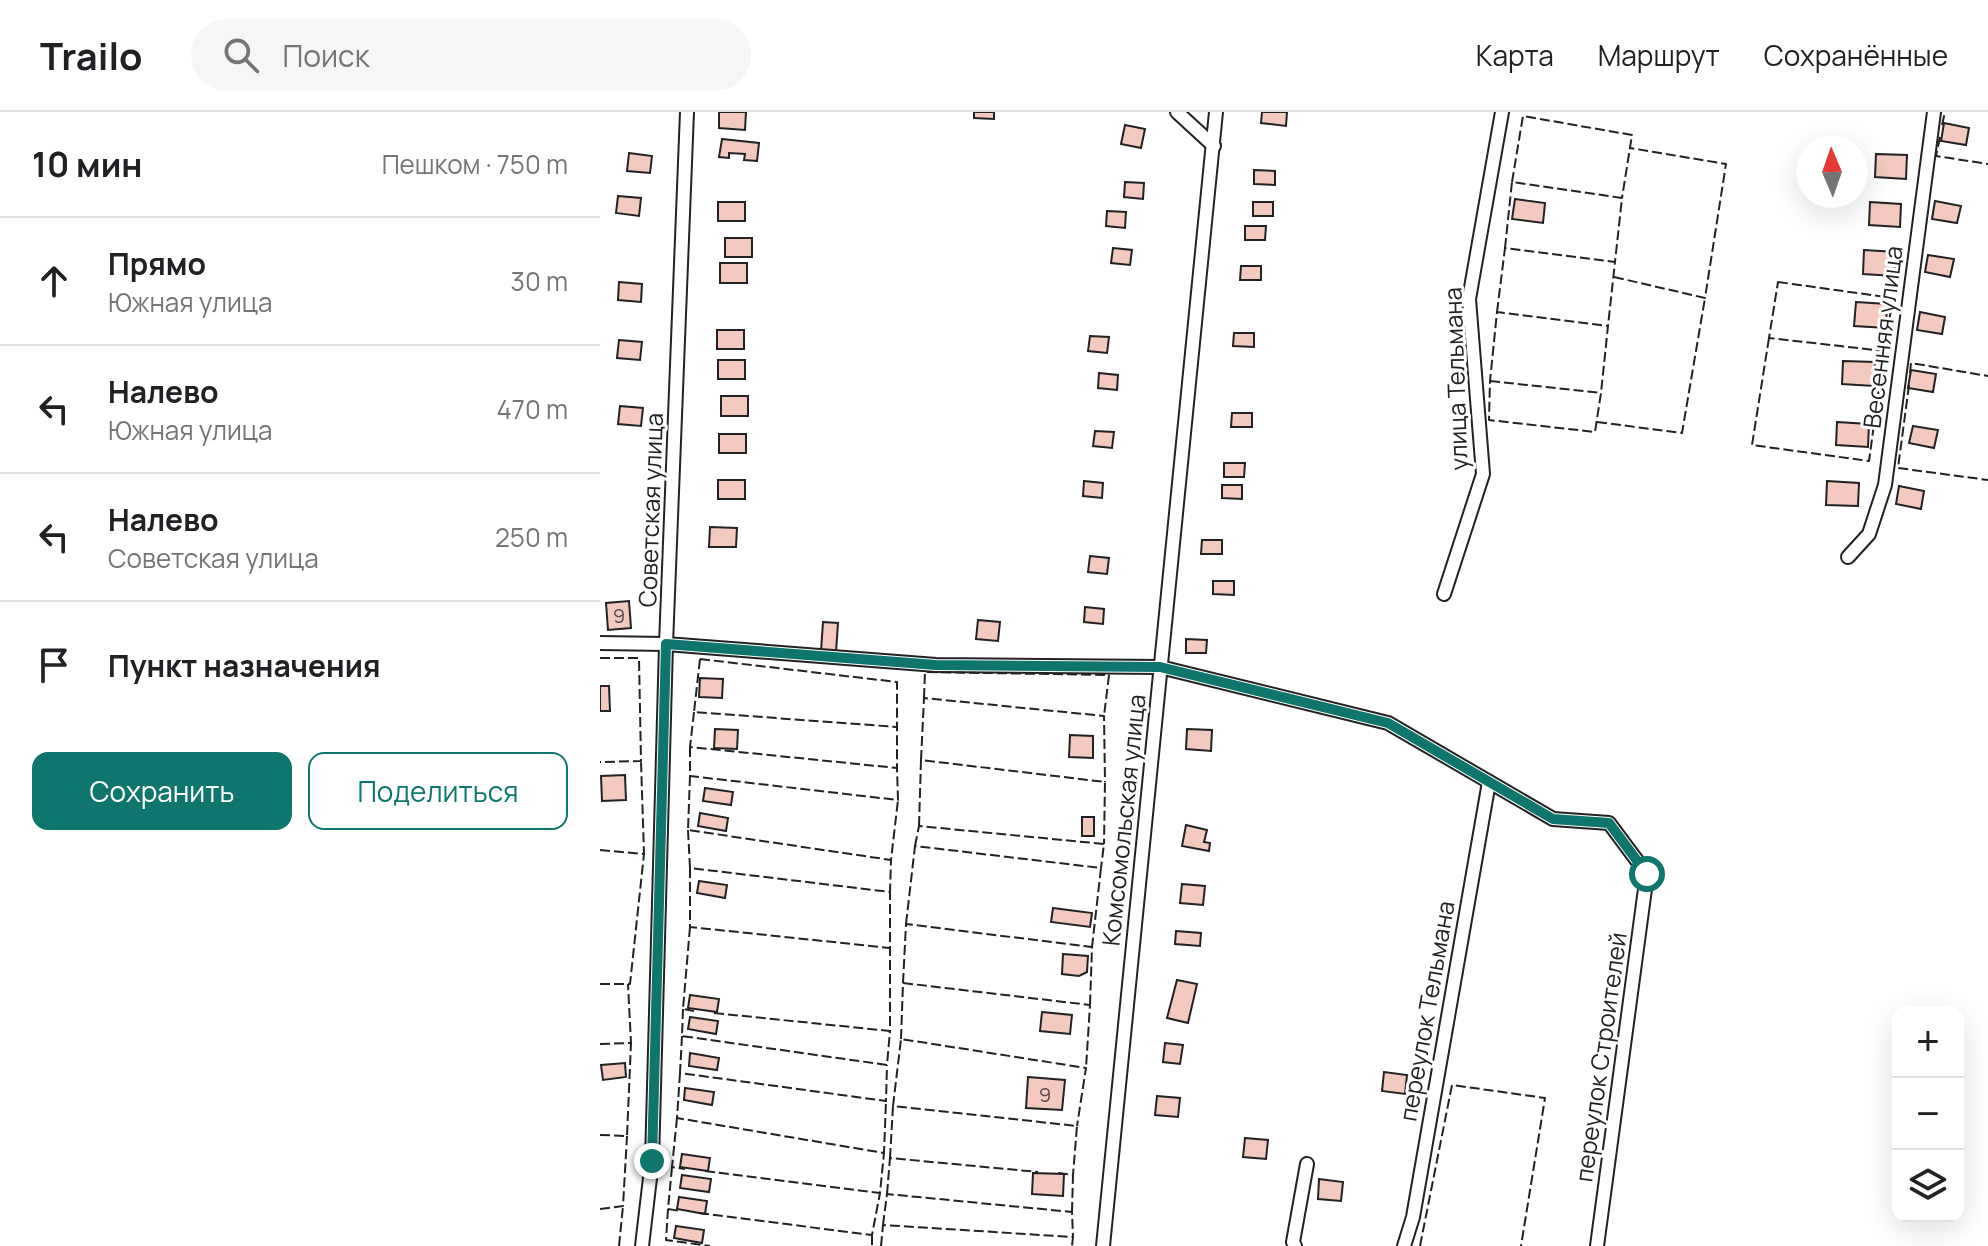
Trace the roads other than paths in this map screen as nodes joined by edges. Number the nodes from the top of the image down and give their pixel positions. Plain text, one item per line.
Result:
1 (687, 112) edge
2 (1177, 112) edge
3 (1216, 112) edge
4 (1502, 112) edge
5 (1934, 112) edge
6 (1214, 146) junction
7 (1848, 557) dead end
8 (1444, 594) dead end
9 (600, 643) edge
10 (666, 644) junction
11 (1160, 667) junction
12 (1489, 782) junction
13 (1307, 1164) dead end
14 (642, 1246) edge
15 (1103, 1246) edge
16 (1295, 1246) edge
17 (1404, 1246) edge
18 (1597, 1246) edge

1 - 10 street, Советская улица
2 - 6 street
3 - 6 street, Комсомольская улица
4 - 8 street, улица Тельмана
5 - 7 street, Весенняя улица
6 - 11 street, Комсомольская улица
9 - 10 street
10 - 11 street
10 - 14 street, Советская улица
11 - 12 street
11 - 15 street, Комсомольская улица
12 - 17 street, переулок Тельмана
12 - 18 street, переулок Строителей
13 - 16 street

